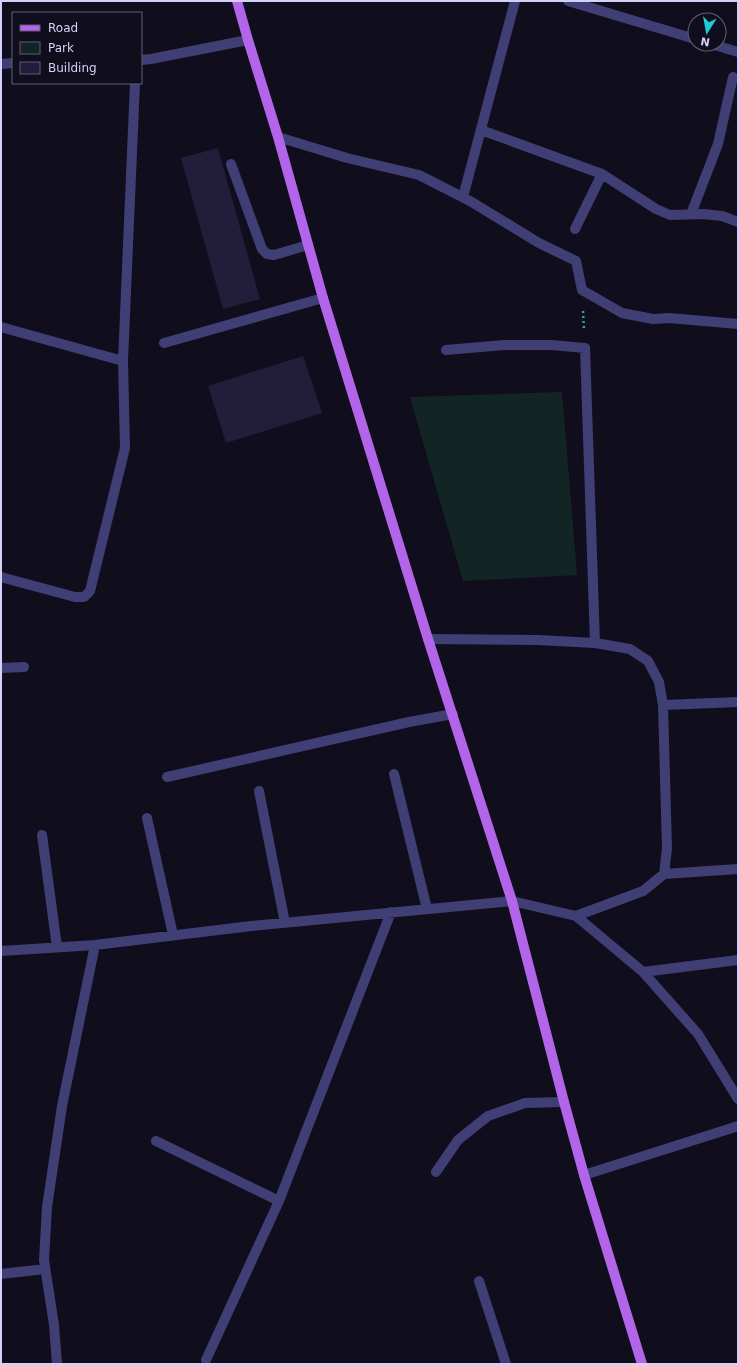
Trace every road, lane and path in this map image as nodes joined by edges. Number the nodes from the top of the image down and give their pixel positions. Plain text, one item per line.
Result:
1 (237, 1) edge
2 (515, 1) edge
3 (568, 1) edge
4 (687, 37) edge
5 (248, 40) junction
6 (727, 49) edge
7 (738, 52) edge
8 (142, 60) edge
9 (12, 63) edge
10 (1, 64) edge
11 (733, 77) dead end
12 (135, 84) edge
13 (481, 130) junction
14 (278, 137) junction
15 (231, 164) dead end
16 (602, 174) junction
17 (463, 197) junction
18 (691, 214) junction
19 (738, 222) edge
20 (575, 229) dead end
21 (308, 245) junction
22 (582, 290) junction
23 (323, 298) junction
24 (738, 324) edge
25 (1, 327) edge
26 (164, 343) dead end
27 (585, 348) junction
28 (446, 350) dead end
29 (123, 360) junction
30 (1, 577) edge
31 (428, 639) junction
32 (596, 643) junction
33 (1, 668) edge
34 (24, 668) dead end
35 (738, 702) edge
36 (664, 705) junction
37 (453, 714) junction
38 (394, 774) dead end
39 (167, 777) dead end
40 (259, 791) dead end
41 (147, 818) dead end
42 (42, 836) dead end
43 (738, 869) edge
44 (664, 874) junction
45 (512, 901) junction
46 (427, 909) junction
47 (391, 912) junction
48 (576, 916) junction
49 (285, 923) junction
50 (172, 935) junction
51 (95, 945) junction
52 (57, 947) junction
53 (1, 951) edge
54 (738, 960) edge
55 (643, 972) junction
56 (738, 1099) edge
57 (564, 1102) junction
58 (738, 1126) edge
59 (156, 1141) dead end
60 (436, 1172) dead end
61 (584, 1175) junction
62 (279, 1201) junction
63 (45, 1268) junction
64 (1, 1274) edge
65 (479, 1281) dead end
66 (206, 1360) dead end
67 (57, 1364) edge
68 (506, 1364) edge
69 (642, 1364) edge

1 - 5 main road
2 - 13 street
3 - 4 street
5 - 8 street
5 - 14 main road
6 - 7 street
9 - 10 street
11 - 18 street
12 - 29 street
13 - 16 street
13 - 17 street
14 - 17 street
14 - 21 main road
15 - 21 street
16 - 18 street
16 - 20 street
17 - 22 street
18 - 19 street
21 - 23 main road
22 - 24 street
22 - 27 path
23 - 26 street
23 - 31 main road
25 - 29 street
27 - 28 street
27 - 32 street
29 - 30 street
31 - 32 street
31 - 37 main road
32 - 36 street
33 - 34 street
35 - 36 street
36 - 44 street
37 - 39 street
37 - 45 main road
38 - 46 street
40 - 49 street
41 - 50 street
42 - 52 street
43 - 44 street
44 - 48 street
45 - 46 street
45 - 48 street
45 - 57 main road
46 - 47 street
47 - 49 street
47 - 62 street
48 - 55 street
49 - 50 street
50 - 51 street
51 - 52 street
51 - 63 street
52 - 53 street
54 - 55 street
55 - 56 street
57 - 60 street
57 - 61 main road
58 - 61 street
59 - 62 street
61 - 69 main road
62 - 66 street
63 - 64 street
63 - 67 street
65 - 68 street

